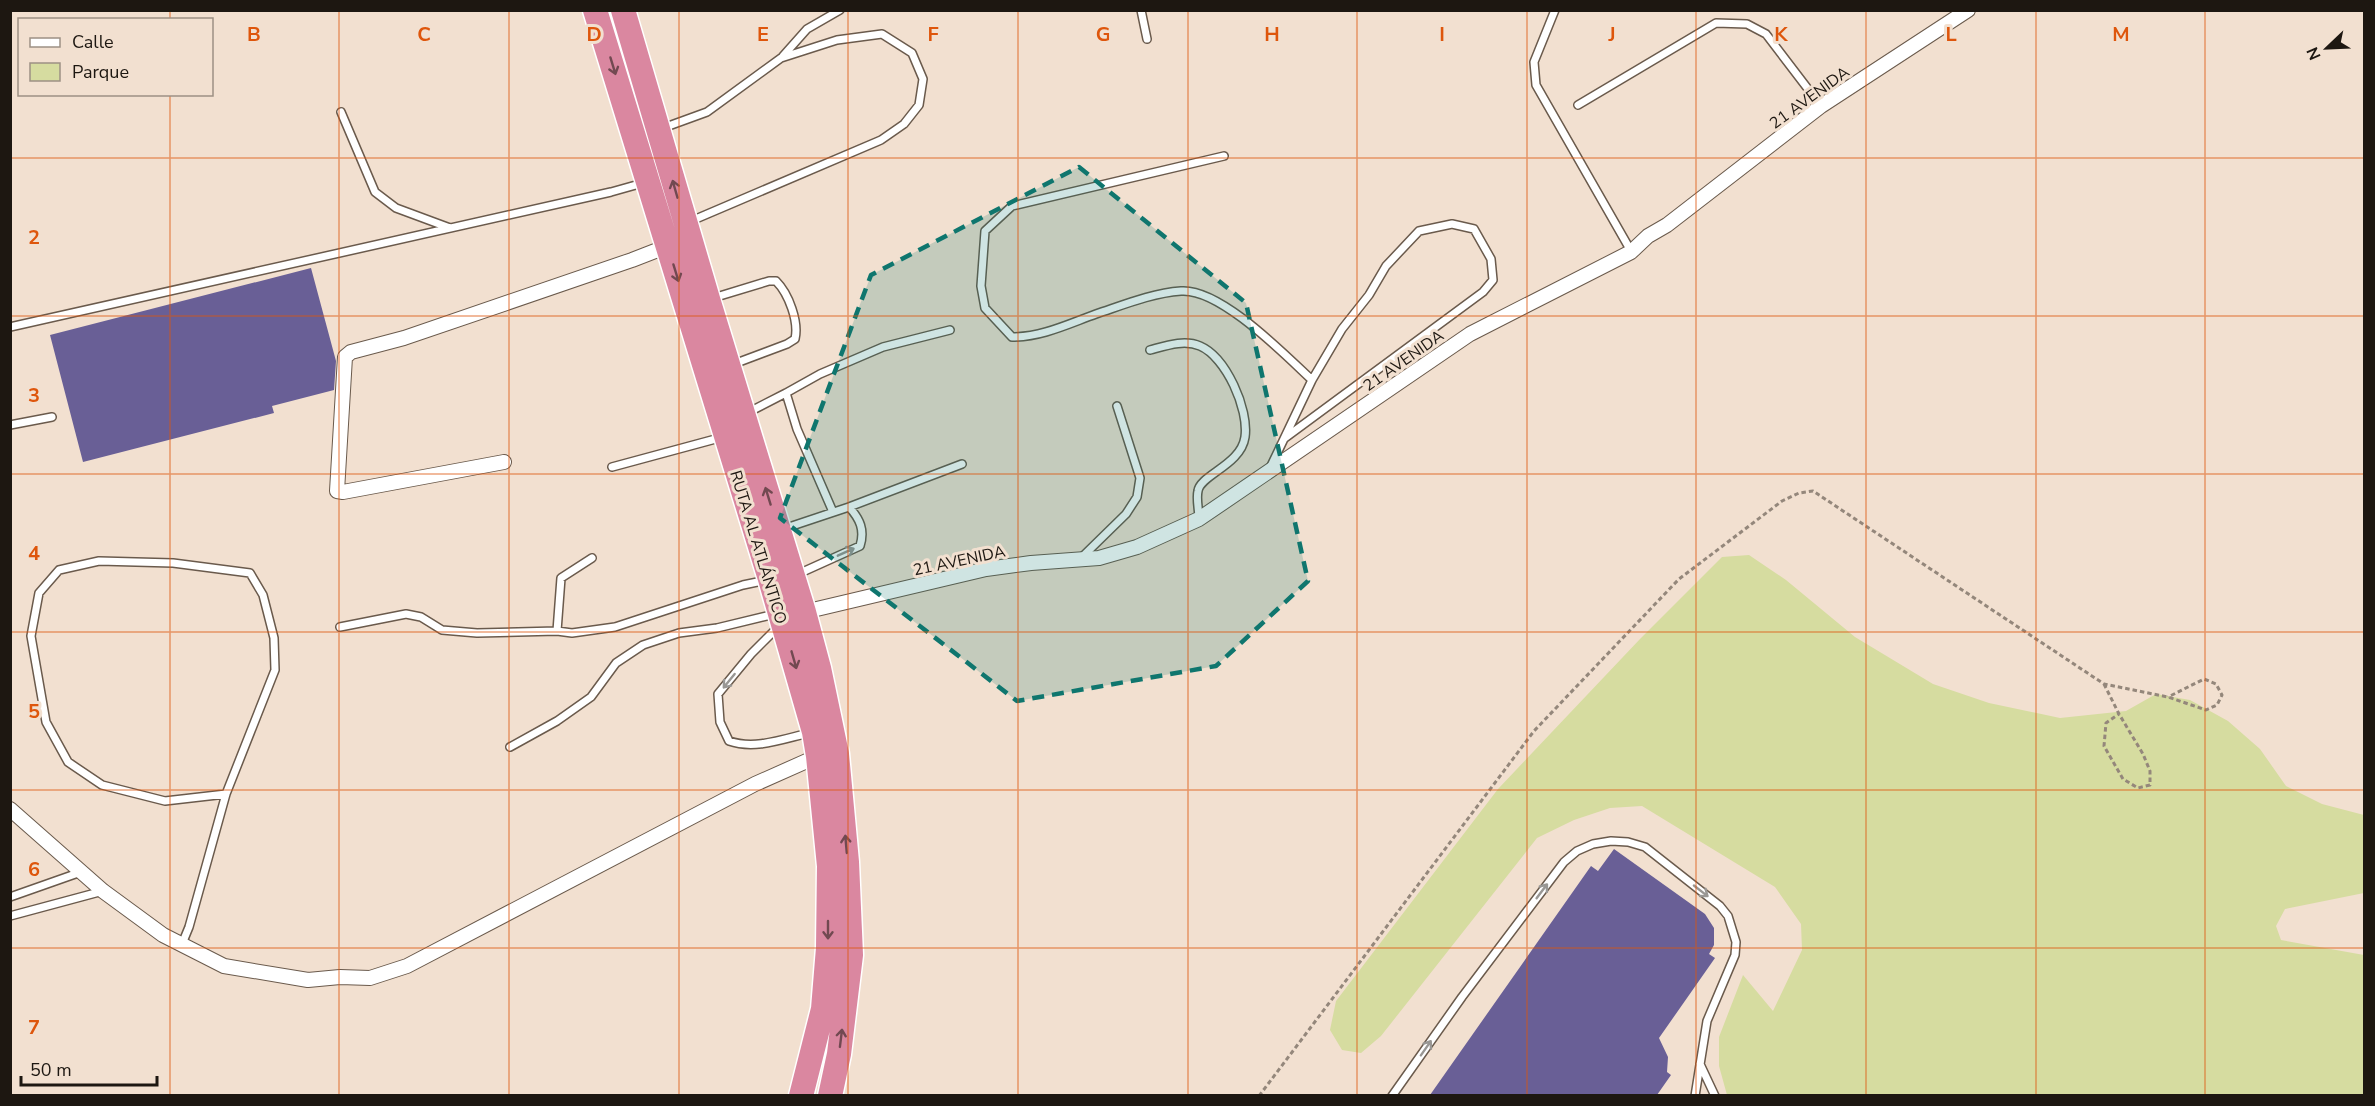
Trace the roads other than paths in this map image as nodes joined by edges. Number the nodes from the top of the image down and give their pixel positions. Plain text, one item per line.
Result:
1 (595, 10) edge
2 (623, 10) edge
3 (840, 10) edge
4 (1142, 10) edge
5 (1555, 10) edge
6 (1968, 10) edge
7 (1147, 39) dead end
8 (781, 58) junction
9 (1578, 105) dead end
10 (1821, 106) junction
11 (341, 112) dead end
12 (658, 129) junction
13 (1224, 156) dead end
14 (648, 181) junction
15 (686, 224) junction
16 (450, 228) junction
17 (668, 246) junction
18 (1631, 252) junction
19 (708, 299) junction
20 (10, 327) edge
21 (950, 330) dead end
22 (1150, 350) dead end
23 (729, 365) junction
24 (1312, 380) junction
25 (786, 393) junction
26 (1117, 406) dead end
27 (743, 415) junction
28 (52, 417) dead end
29 (10, 425) edge
30 (726, 436) junction
31 (1285, 438) junction
32 (504, 462) dead end
33 (962, 464) dead end
34 (612, 467) dead end
35 (1267, 473) junction
36 (849, 507) junction
37 (833, 512) junction
38 (1199, 519) junction
39 (778, 530) junction
40 (592, 558) dead end
41 (1080, 560) junction
42 (781, 578) junction
43 (789, 616) junction
44 (340, 627) dead end
45 (556, 631) junction
46 (814, 732) junction
47 (510, 747) dead end
48 (818, 756) junction
49 (226, 794) junction
50 (10, 809) edge
51 (81, 872) junction
52 (103, 891) junction
53 (10, 897) edge
54 (10, 916) edge
55 (182, 944) junction
56 (822, 1009) junction
57 (1700, 1064) junction
58 (801, 1095) edge
59 (811, 1095) edge
60 (830, 1095) edge
61 (1392, 1095) edge
62 (1695, 1095) edge
63 (1715, 1095) edge

1 -> 14 highway, RUTA AL ATLÁNTICO
2 - 12 highway, RUTA AL ATLÁNTICO
3 - 8 lane
4 - 7 lane
5 - 18 lane
6 - 10 street, 21 AVENIDA
8 - 12 lane
8 - 15 lane
9 - 10 lane
10 - 18 street, 21 AVENIDA
11 - 16 lane
15 -> 12 highway, RUTA AL ATLÁNTICO
13 - 24 lane
14 - 16 lane
14 - 17 highway, RUTA AL ATLÁNTICO
15 - 19 highway, RUTA AL ATLÁNTICO
16 - 20 lane
17 -> 30 highway, RUTA AL ATLÁNTICO
17 - 32 street
18 - 35 street, 21 AVENIDA
19 - 23 highway, RUTA AL ATLÁNTICO
19 - 23 lane
21 - 25 lane
22 - 38 lane
23 - 27 highway, RUTA AL ATLÁNTICO
24 - 31 lane
24 - 31 lane
25 - 27 lane
25 - 37 lane
26 - 41 lane
39 -> 27 highway, RUTA AL ATLÁNTICO
28 - 29 lane
30 - 34 lane
30 - 42 highway, RUTA AL ATLÁNTICO
31 - 35 lane
33 - 36 lane
35 - 38 street, 21 AVENIDA
36 - 37 lane
42 -> 36 lane
37 - 39 lane
38 - 41 street, 21 AVENIDA
39 - 42 highway, RUTA AL ATLÁNTICO
40 - 45 lane
41 - 43 street, 21 AVENIDA
42 - 43 highway, RUTA AL ATLÁNTICO
42 - 45 lane
43 -> 46 highway, RUTA AL ATLÁNTICO
43 -> 46 lane
43 - 47 lane
60 -> 43 highway, RUTA AL ATLÁNTICO
44 - 45 lane
46 - 48 highway, RUTA AL ATLÁNTICO
48 - 55 street
48 -> 56 highway, RUTA AL ATLÁNTICO
49 - 49 lane
49 - 55 lane
50 - 51 street
51 - 52 street
51 - 53 lane
52 - 54 lane
52 - 55 street
56 - 58 highway, RUTA AL ATLÁNTICO
56 - 59 highway
61 -> 57 lane
57 - 62 lane
57 - 63 lane

